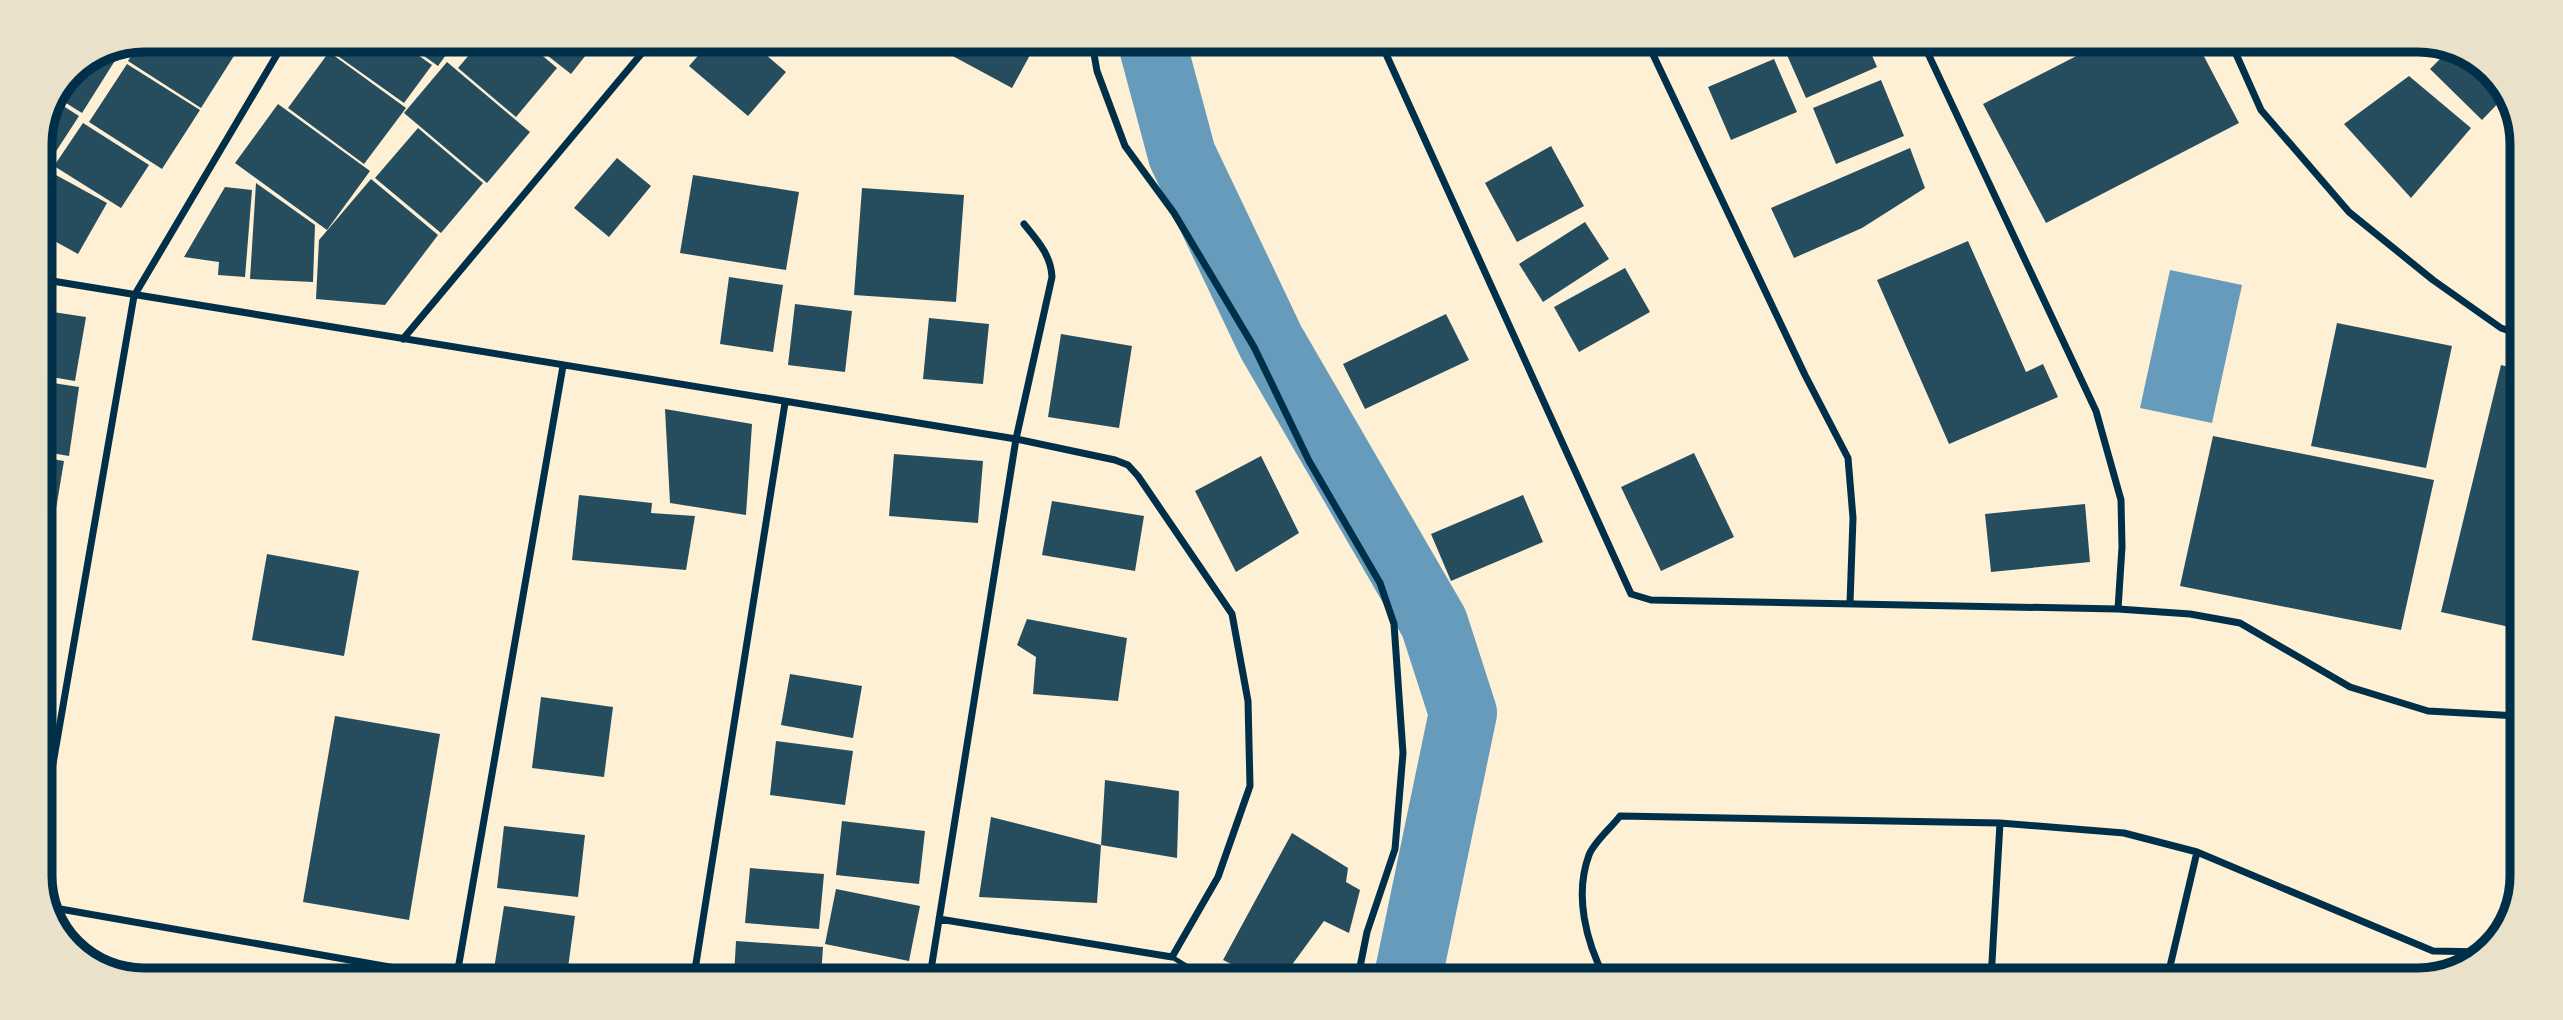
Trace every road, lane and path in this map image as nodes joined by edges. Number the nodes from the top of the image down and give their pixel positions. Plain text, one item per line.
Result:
1 (278, 52) edge
2 (643, 52) edge
3 (1094, 52) edge
4 (1385, 52) edge
5 (1652, 52) edge
6 (1927, 52) edge
7 (2235, 52) edge
8 (1024, 224) dead end
9 (52, 281) edge
10 (134, 296) junction
11 (2510, 331) edge
12 (403, 339) junction
13 (564, 366) junction
14 (785, 403) junction
15 (1016, 439) junction
16 (1850, 603) junction
17 (2118, 609) junction
18 (2510, 716) edge
19 (53, 760) edge
20 (2000, 823) junction
21 (2197, 852) junction
22 (58, 909) edge
23 (939, 919) junction
24 (2470, 952) edge
25 (1172, 957) junction
26 (395, 968) edge
27 (458, 968) edge
28 (695, 968) edge
29 (931, 968) edge
30 (1190, 968) edge
31 (1360, 968) edge
32 (1601, 968) edge
33 (1992, 968) edge
34 (2170, 968) edge

1 - 10 street
2 - 12 street
3 - 31 street
4 - 16 street
5 - 16 street
6 - 17 street
7 - 11 street
8 - 15 street
9 - 10 street
10 - 12 street
10 - 19 street
12 - 13 street
13 - 14 street
13 - 27 street
14 - 15 street
14 - 28 street
15 - 23 street
15 - 25 street
16 - 17 street
17 - 18 street
20 - 21 street
20 - 32 street
20 - 33 street
21 - 24 street
21 - 34 street
22 - 26 street
23 - 25 street
23 - 29 street
25 - 30 lane

